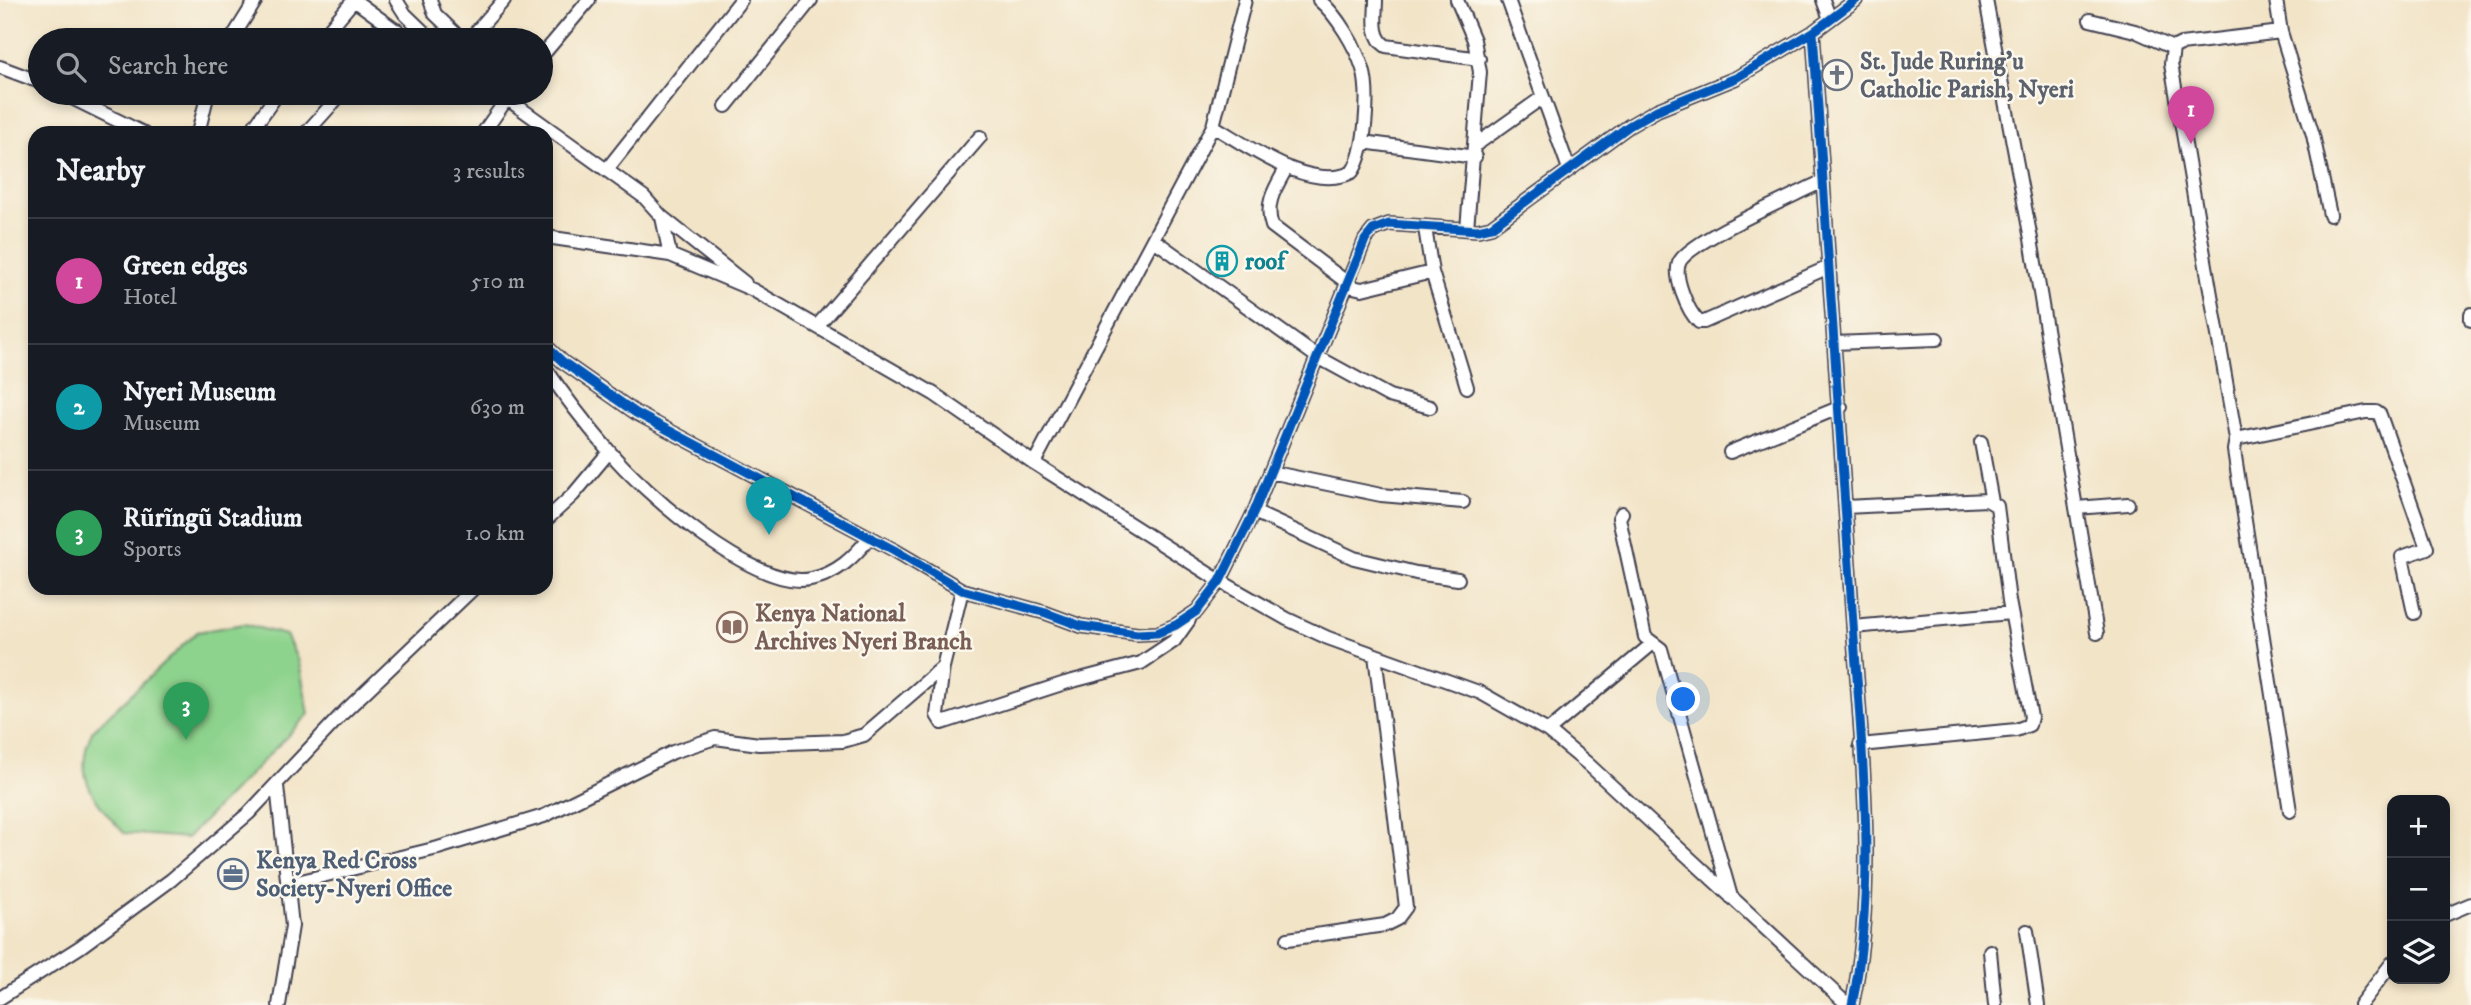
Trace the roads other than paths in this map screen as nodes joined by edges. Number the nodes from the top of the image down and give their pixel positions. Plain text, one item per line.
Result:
1 (256, 0) edge
2 (396, 0) edge
3 (430, 0) edge
4 (504, 0) edge
5 (589, 0) edge
6 (741, 0) edge
7 (811, 0) edge
8 (1319, 0) edge
9 (1376, 0) edge
10 (1457, 0) edge
11 (1508, 0) edge
12 (1823, 0) edge
13 (1856, 0) edge
14 (1986, 0) edge
15 (2276, 0) edge
16 (1240, 3) edge
17 (1830, 19) junction
18 (2090, 20) dead end
19 (238, 28) edge
20 (330, 28) edge
21 (394, 28) edge
22 (420, 28) edge
23 (450, 28) edge
24 (480, 28) edge
25 (2281, 32) junction
26 (1813, 33) junction
27 (553, 43) edge
28 (2173, 48) junction
29 (1479, 59) junction
30 (0, 66) edge
31 (28, 77) edge
32 (1543, 97) junction
33 (86, 105) edge
34 (205, 105) edge
35 (270, 105) edge
36 (331, 105) edge
37 (500, 105) edge
38 (521, 105) edge
39 (726, 106) dead end
40 (129, 126) edge
41 (200, 126) edge
42 (255, 126) edge
43 (312, 126) edge
44 (487, 126) edge
45 (550, 126) edge
46 (1213, 126) junction
47 (553, 128) edge
48 (980, 137) dead end
49 (1363, 142) junction
50 (1476, 150) junction
51 (1287, 167) junction
52 (608, 168) junction
53 (1569, 169) junction
54 (1823, 181) junction
55 (2330, 215) dead end
56 (662, 217) junction
57 (1425, 228) junction
58 (1467, 229) junction
59 (553, 238) edge
60 (1154, 240) junction
61 (670, 255) junction
62 (1136, 262) dead end
63 (1829, 267) junction
64 (1432, 272) junction
65 (1348, 283) junction
66 (753, 290) junction
67 (2471, 314) edge
68 (2471, 320) edge
69 (818, 325) junction
70 (1937, 338) dead end
71 (1834, 343) junction
72 (553, 352) edge
73 (1316, 356) junction
74 (553, 378) edge
75 (1467, 387) dead end
76 (1430, 407) dead end
77 (1841, 407) junction
78 (2236, 439) junction
79 (1981, 442) dead end
80 (609, 452) junction
81 (1730, 452) dead end
82 (1034, 463) junction
83 (1270, 472) junction
84 (1463, 502) dead end
85 (1992, 502) junction
86 (2128, 504) dead end
87 (1845, 507) junction
88 (2076, 508) junction
89 (1254, 512) junction
90 (1622, 513) dead end
91 (553, 514) edge
92 (870, 537) junction
93 (1458, 579) dead end
94 (1220, 581) junction
95 (962, 590) junction
96 (467, 595) edge
97 (1197, 611) junction
98 (2011, 613) junction
99 (2414, 613) dead end
100 (1853, 627) junction
101 (2097, 633) dead end
102 (1653, 644) junction
103 (1375, 654) junction
104 (943, 667) junction
105 (1548, 731) junction
106 (1860, 745) junction
107 (276, 786) junction
108 (2290, 811) dead end
109 (289, 884) junction
110 (1731, 898) junction
111 (2471, 904) edge
112 (2450, 913) edge
113 (2027, 931) dead end
114 (1288, 939) dead end
115 (1990, 951) dead end
116 (2387, 969) edge
117 (0, 998) edge
118 (279, 1005) edge
119 (1850, 1005) edge
120 (1995, 1005) edge
121 (2038, 1005) edge
122 (2360, 1005) edge

1 - 19 street
2 - 22 street
3 - 23 street
4 - 24 street
5 - 27 street
6 - 52 street
7 - 39 street
8 - 49 street
9 - 29 street
10 - 29 street
11 - 32 street
12 - 17 street
13 - 17 street
14 - 88 street
15 - 25 street
16 - 46 street
17 - 26 street
18 - 28 street
20 - 21 street
25 - 28 street
25 - 55 street
26 - 53 street
26 - 54 street
28 - 78 street
29 - 50 street
30 - 31 street
32 - 50 street
32 - 53 street
33 - 40 street
34 - 41 street
35 - 42 street
36 - 43 street
37 - 44 street
38 - 45 street
46 - 51 street
46 - 60 street
47 - 52 street
48 - 69 street
49 - 50 street
49 - 51 street
50 - 58 street
51 - 65 street
52 - 56 street
53 - 58 street
54 - 63 street
54 - 63 street
56 - 61 street
56 - 66 street
57 - 58 street
57 - 64 street
57 - 65 street
59 - 61 street
60 - 73 street
60 - 82 street
61 - 66 street
62 - 82 street
63 - 71 street
64 - 65 street
64 - 75 street
65 - 73 street
66 - 69 street
67 - 68 street
69 - 82 street
70 - 71 street
71 - 77 street
72 - 92 street
73 - 76 street
73 - 83 street
74 - 80 street
77 - 81 street
77 - 87 street
78 - 99 street
78 - 108 street
79 - 85 street
80 - 91 street
80 - 92 street
82 - 94 street
83 - 84 street
83 - 89 street
85 - 87 street
85 - 98 street
86 - 88 street
87 - 100 street
88 - 101 street
89 - 93 street
89 - 94 street
90 - 102 street
92 - 95 street
94 - 97 street
94 - 103 street
95 - 97 street
95 - 104 street
96 - 107 street
97 - 104 street
98 - 100 street
98 - 106 street
100 - 106 street
102 - 105 street
102 - 110 street
103 - 105 street
103 - 114 street
104 - 109 street
105 - 110 street
106 - 119 street
107 - 109 street
107 - 117 street
109 - 118 street
110 - 119 street
111 - 112 street
113 - 121 street
115 - 120 street
116 - 122 street

